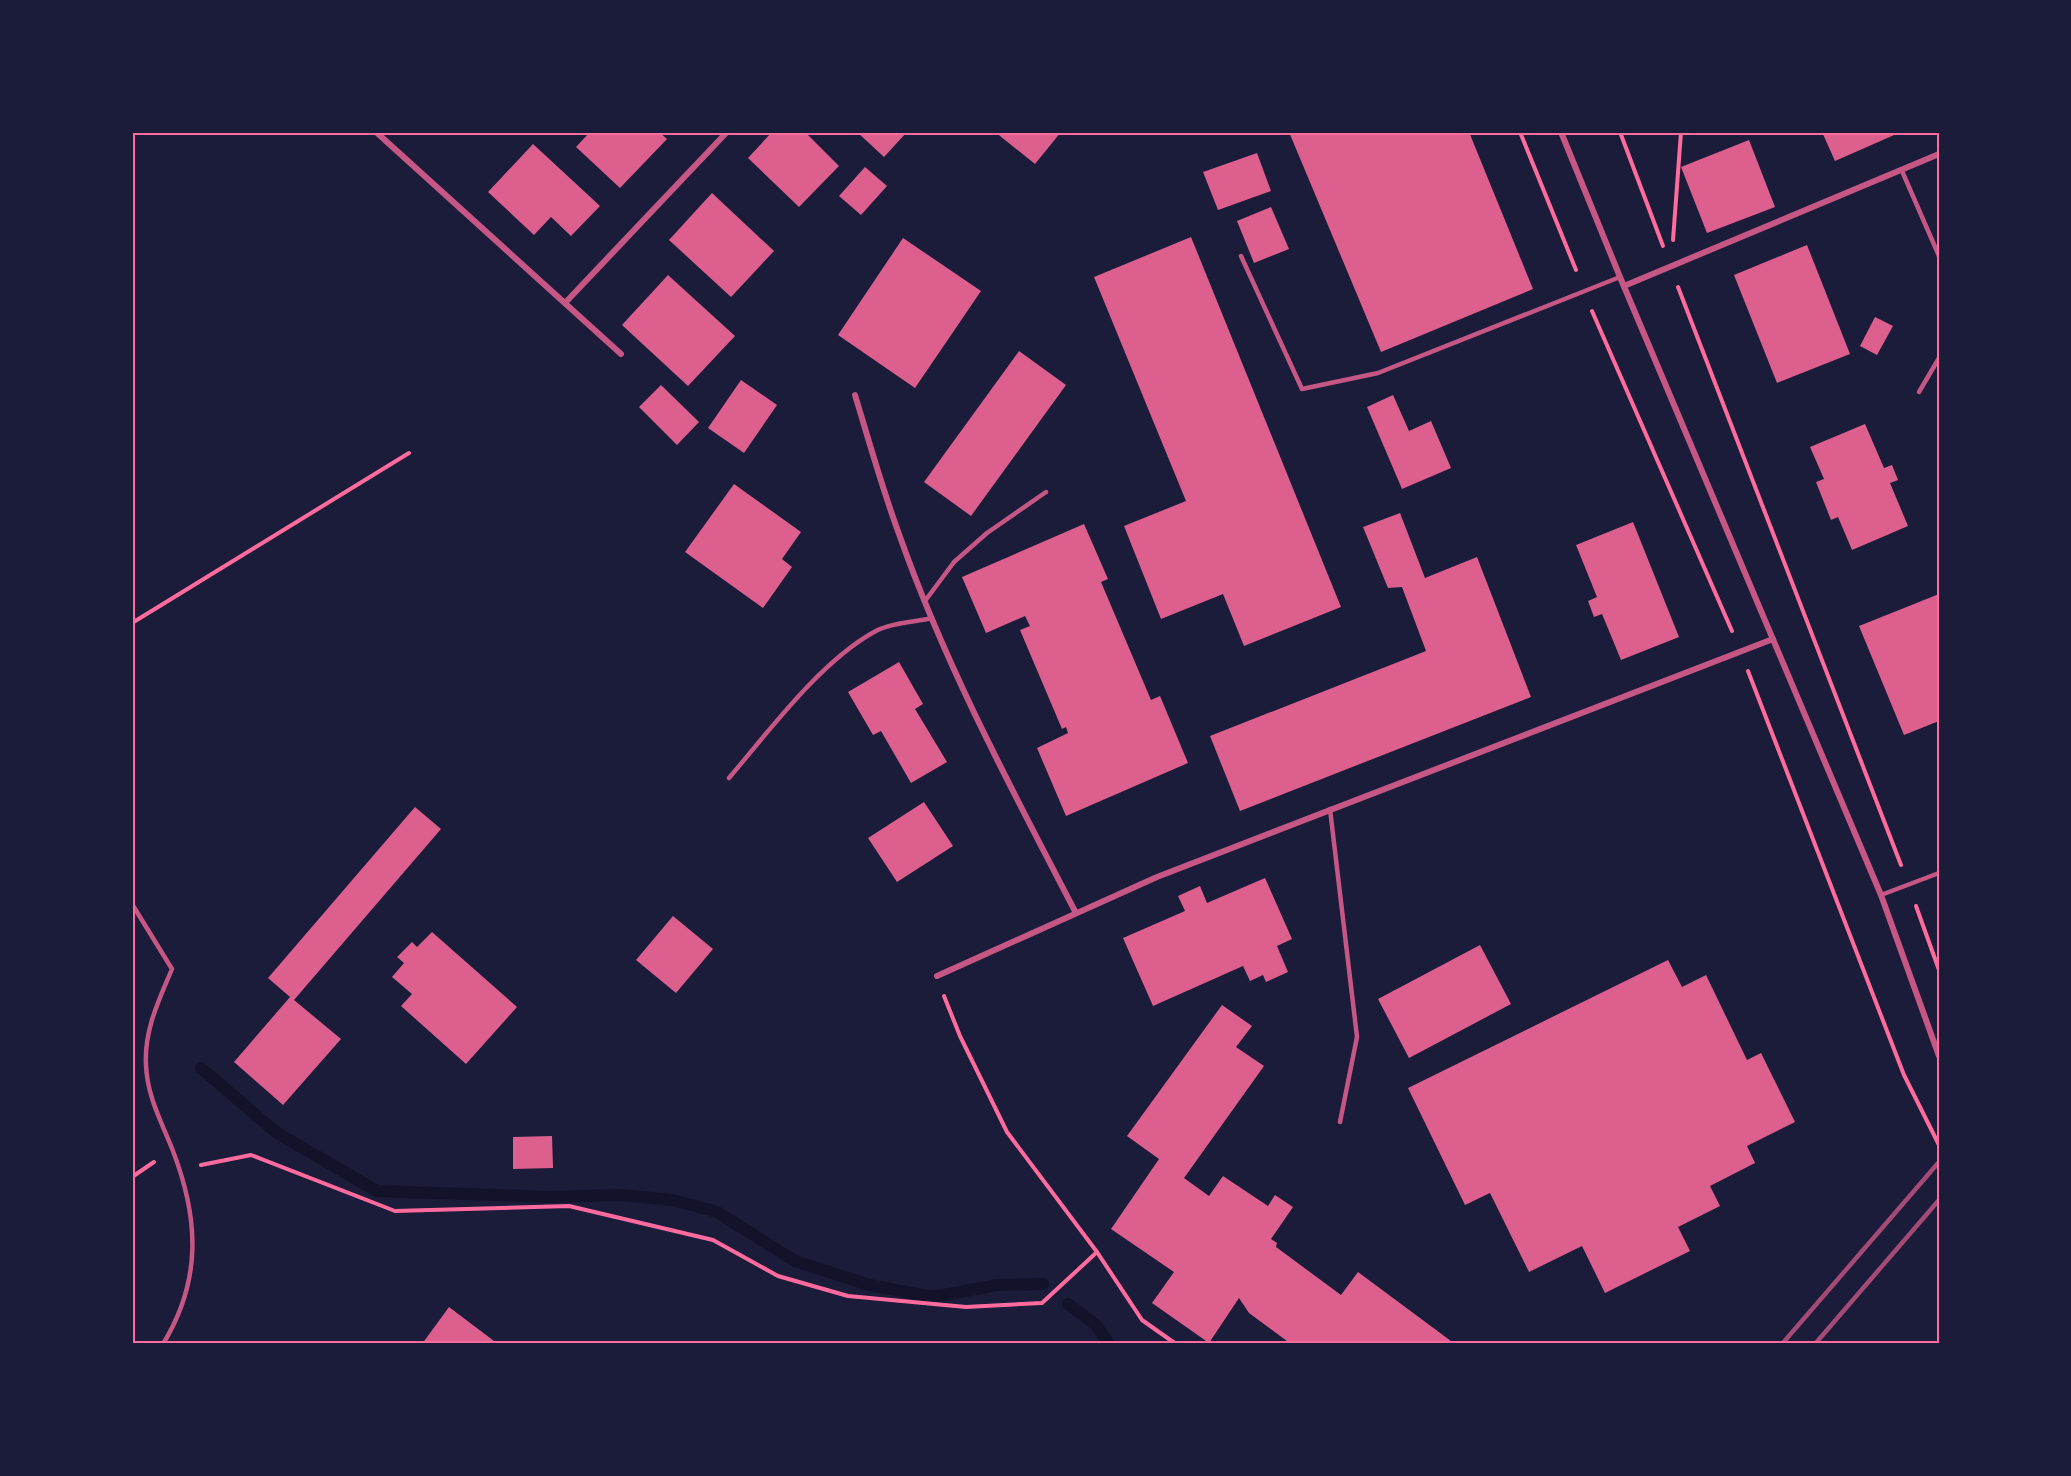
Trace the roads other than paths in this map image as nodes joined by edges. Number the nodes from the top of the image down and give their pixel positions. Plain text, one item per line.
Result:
1 (376, 132) edge
2 (727, 132) edge
3 (1562, 132) edge
4 (1939, 154) edge
5 (1902, 171) junction
6 (1241, 256) dead end
7 (1939, 256) edge
8 (1620, 277) junction
9 (1624, 286) junction
10 (565, 303) junction
11 (621, 354) dead end
12 (1939, 358) edge
13 (1919, 393) dead end
14 (855, 395) dead end
15 (1046, 492) dead end
16 (925, 601) junction
17 (932, 618) junction
18 (1773, 639) junction
19 (729, 778) dead end
20 (1330, 809) junction
21 (1939, 873) edge
22 (1881, 895) junction
23 (132, 904) edge
24 (1076, 913) junction
25 (937, 976) road end
26 (1939, 1056) edge
27 (1340, 1122) dead end
28 (164, 1344) edge

1 - 10 street
2 - 10 street
3 - 8 street
4 - 5 street
5 - 7 lane
5 - 9 street
6 - 8 lane
8 - 9 street
9 - 18 street
10 - 11 street
12 - 13 lane
14 - 16 street
15 - 16 lane
16 - 17 street
17 - 19 lane
17 - 24 street
18 - 20 street
18 - 22 street
20 - 24 street
20 - 27 lane
21 - 22 lane
22 - 26 street
23 - 28 lane
24 - 25 street

